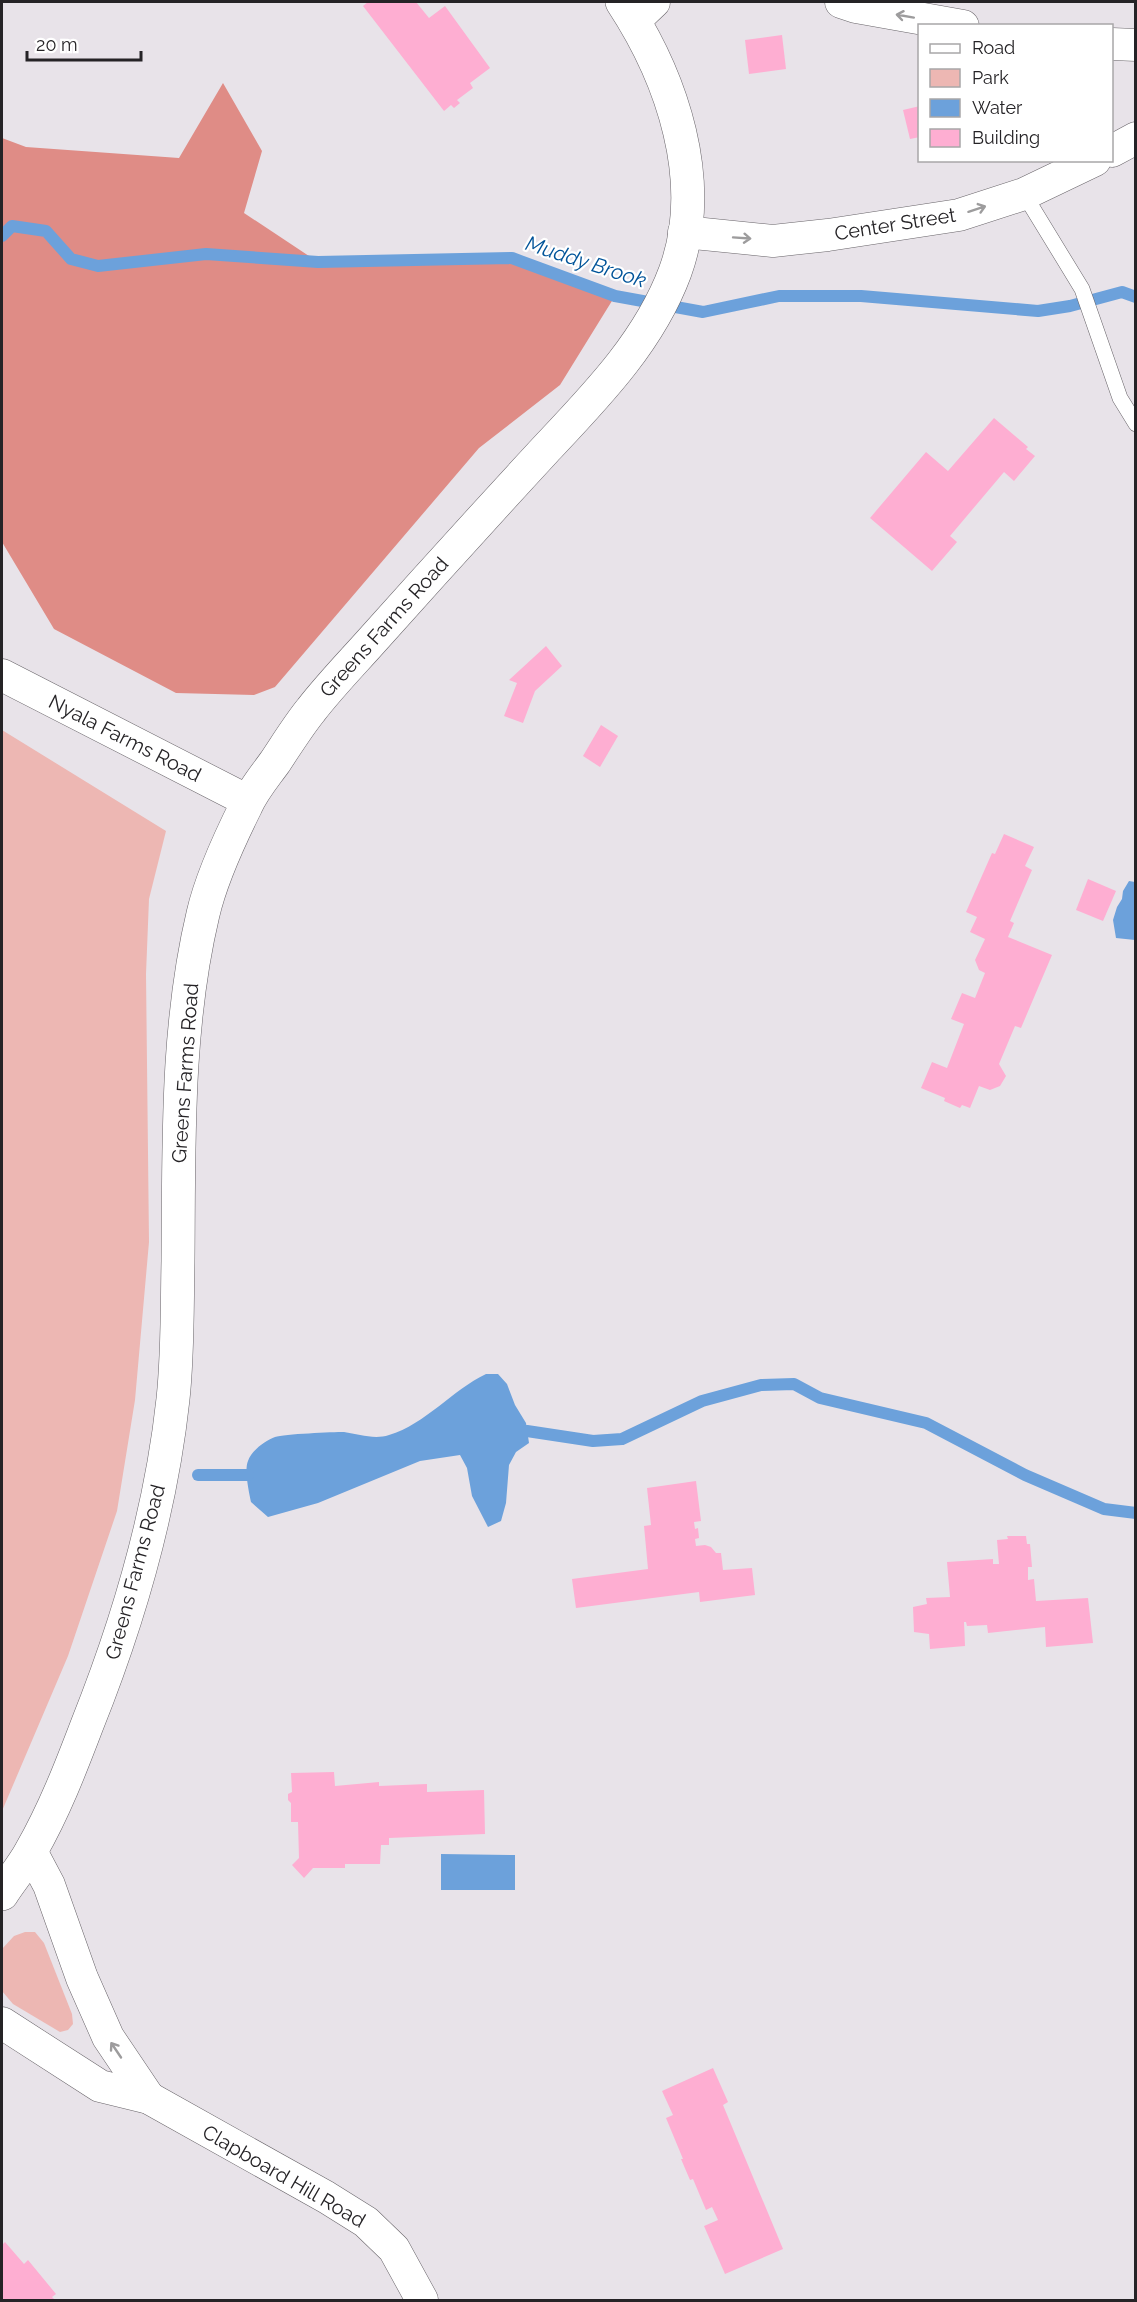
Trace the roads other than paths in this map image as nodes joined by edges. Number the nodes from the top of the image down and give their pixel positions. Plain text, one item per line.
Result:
1 (841, 2) edge
2 (637, 8) edge
3 (952, 24) edge
4 (1113, 44) edge
5 (1136, 45) edge
6 (1136, 138) edge
7 (1113, 151) edge
8 (1091, 162) edge
9 (1024, 194) junction
10 (684, 232) junction
11 (1136, 424) edge
12 (2, 675) edge
13 (248, 801) junction
14 (31, 1851) junction
15 (2, 1894) edge
16 (2, 2023) edge
17 (149, 2098) junction
18 (422, 2301) edge

3 -> 1 street
2 - 10 street, Greens Farms Road
4 - 5 street
6 - 7 street
8 - 9 street, Center Street
10 -> 9 street, Center Street
9 - 11 lane
10 - 13 street, Greens Farms Road
12 - 13 street, Nyala Farms Road
13 - 14 street, Greens Farms Road
14 - 15 street, Greens Farms Road
17 -> 14 street, Clapboard Hill Road
16 - 17 street, Clapboard Hill Road
17 - 18 street, Clapboard Hill Road

